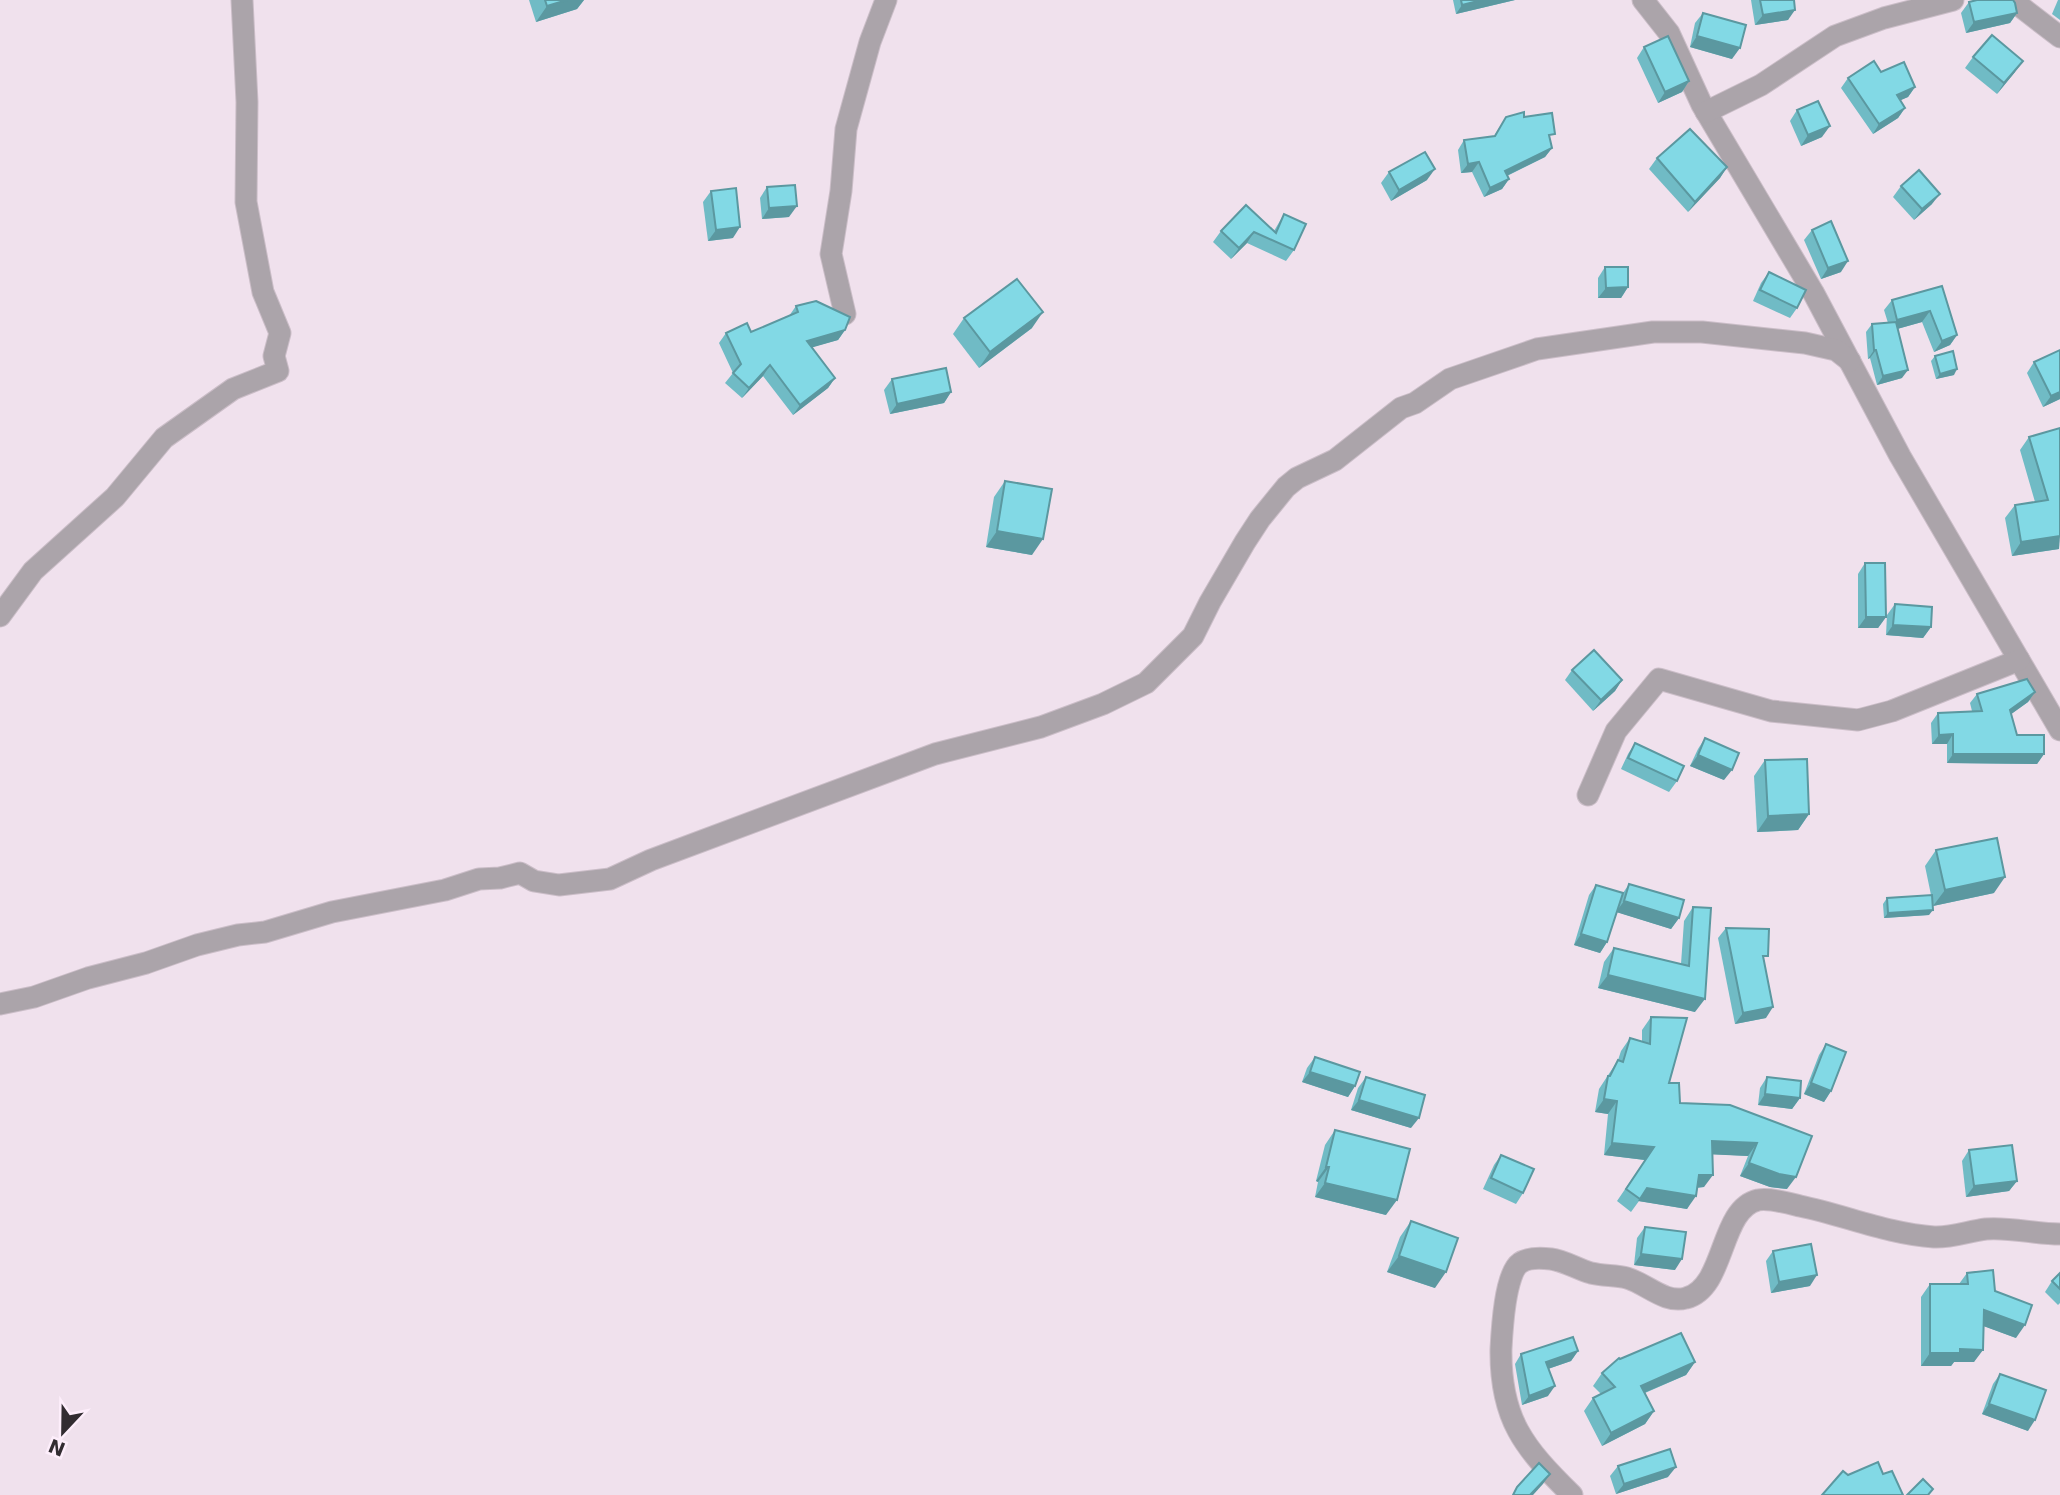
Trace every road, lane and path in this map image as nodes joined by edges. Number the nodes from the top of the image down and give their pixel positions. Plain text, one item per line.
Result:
1 (242, 0) edge
2 (886, 0) edge
3 (1643, 0) edge
4 (1953, 0) edge
5 (2012, 0) edge
6 (1887, 8) edge
7 (2060, 37) edge
8 (1706, 112) junction
9 (845, 314) edge
10 (1850, 361) junction
11 (0, 616) edge
12 (2020, 660) junction
13 (2060, 730) edge
14 (1588, 795) dead end
15 (0, 1004) edge
16 (2060, 1234) edge
17 (1572, 1495) edge

1 - 11 street
2 - 9 street
3 - 8 street
4 - 6 street
5 - 7 street
6 - 8 street
8 - 10 street
10 - 12 street
10 - 15 street
12 - 13 street
12 - 14 street
16 - 17 street

